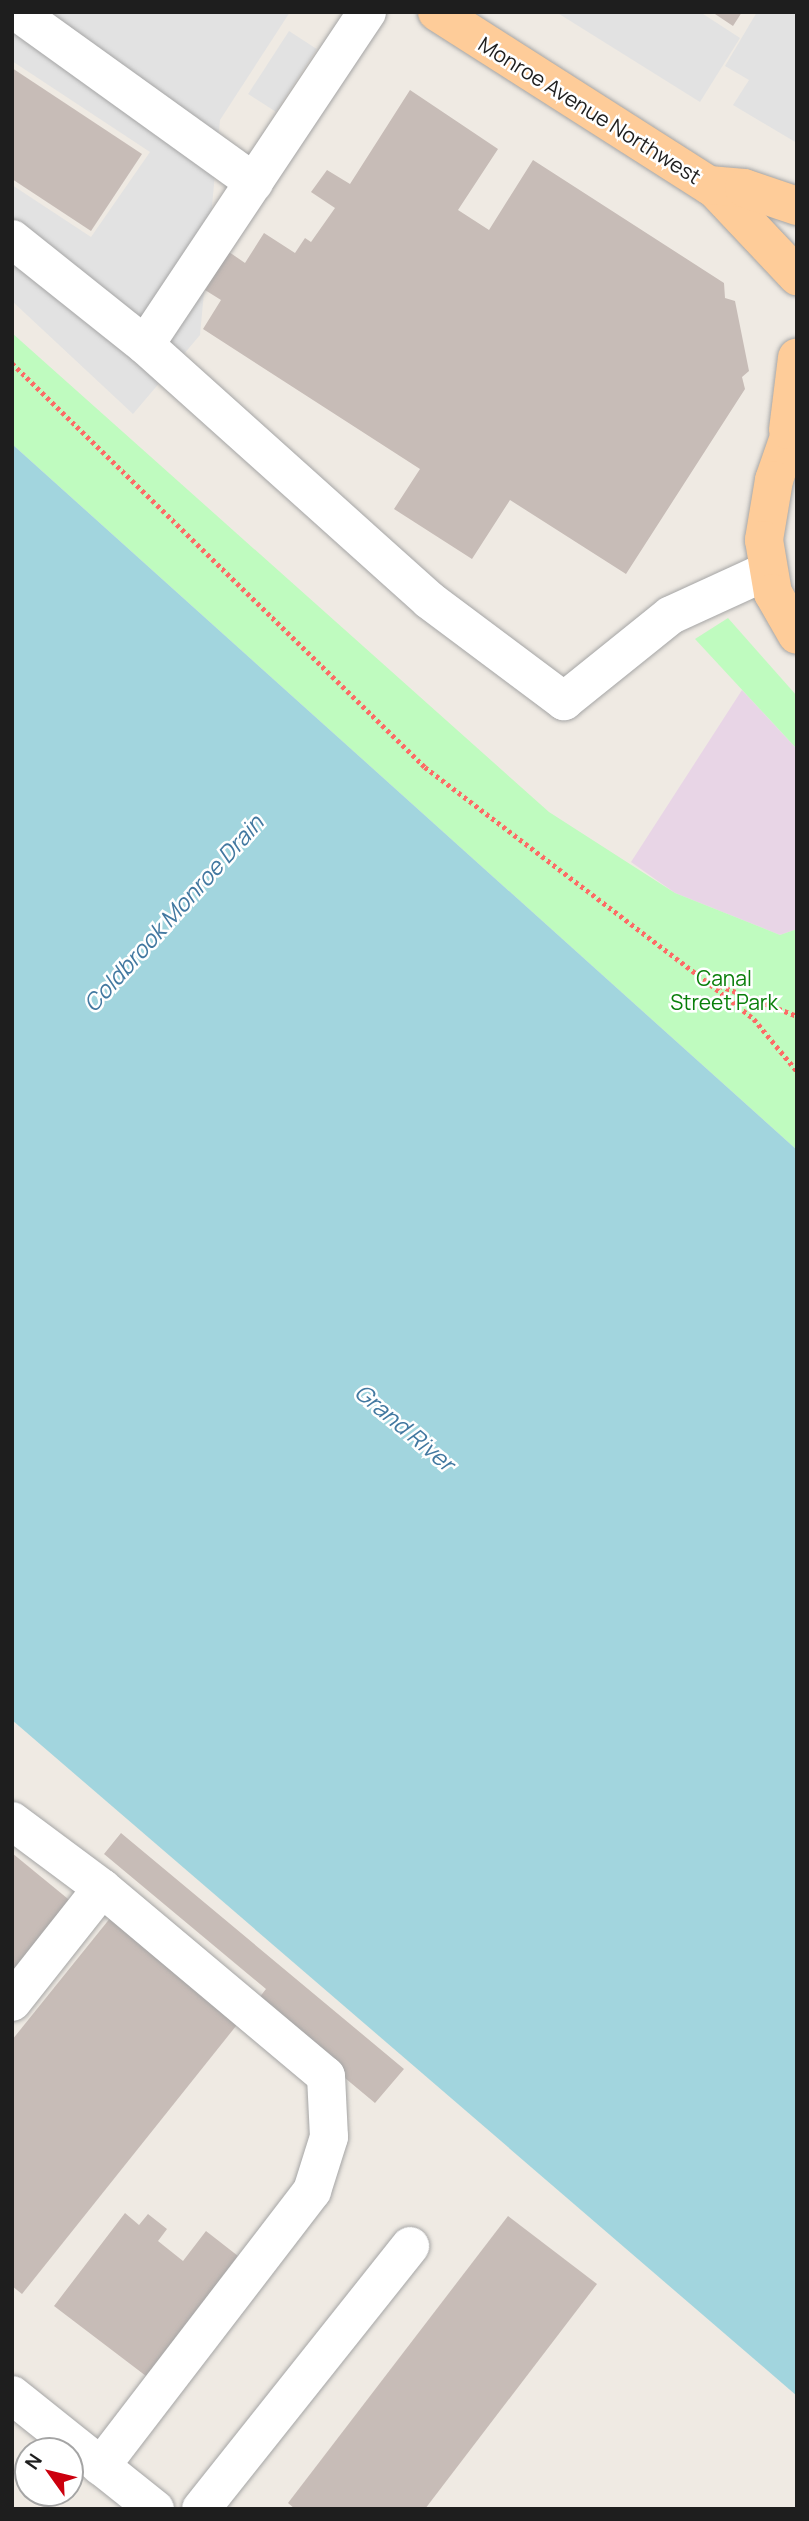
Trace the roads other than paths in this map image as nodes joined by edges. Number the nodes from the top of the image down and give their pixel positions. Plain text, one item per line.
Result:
1 (17, 12) edge
2 (367, 12) edge
3 (437, 12) edge
4 (254, 182) junction
5 (709, 185) junction
6 (797, 206) edge
7 (12, 239) edge
8 (797, 276) edge
9 (145, 345) junction
10 (797, 358) edge
11 (792, 422) edge
12 (767, 571) junction
13 (797, 635) edge
14 (12, 1822) edge
15 (102, 1888) junction
16 (12, 2002) edge
17 (410, 2246) dead end
18 (12, 2395) edge
19 (101, 2466) junction
20 (155, 2509) edge
21 (201, 2509) edge

1 - 4 street
2 - 4 street
3 - 5 main road, Monroe Avenue Northwest
4 - 9 street
5 - 6 main road, Monroe Avenue Northwest
5 - 8 main road, Monroe Avenue Northwest
7 - 9 street
9 - 12 street
10 - 11 main road
11 - 12 main road
12 - 13 main road
14 - 15 street
15 - 16 street
15 - 19 street
17 - 21 street
18 - 19 street
19 - 20 street

